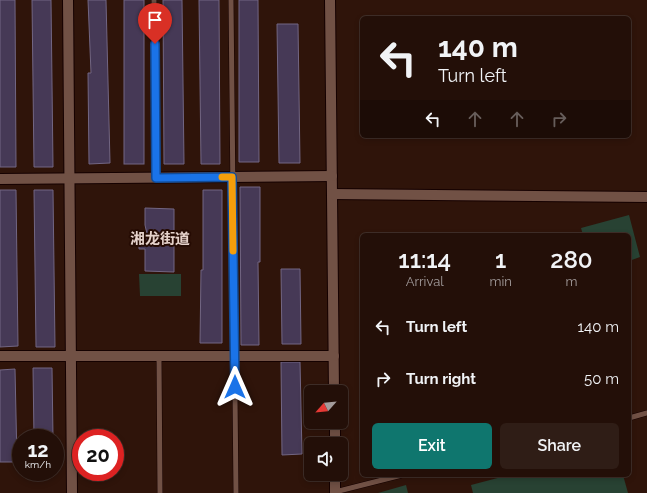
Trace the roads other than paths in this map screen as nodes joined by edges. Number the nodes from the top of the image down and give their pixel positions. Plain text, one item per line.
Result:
1 (68, 0) edge
2 (154, 0) edge
3 (231, 0) edge
4 (330, 0) edge
5 (332, 176) junction
6 (232, 177) junction
7 (156, 178) junction
8 (0, 179) edge
9 (70, 179) junction
10 (332, 194) junction
11 (647, 197) edge
12 (0, 356) edge
13 (71, 356) junction
14 (159, 356) junction
15 (235, 356) junction
16 (334, 356) junction
17 (334, 385) edge
18 (647, 413) edge
19 (631, 417) edge
20 (394, 477) edge
21 (335, 481) edge
22 (335, 492) edge
23 (72, 493) edge
24 (160, 493) edge
25 (236, 493) edge

1 - 9 street
2 - 7 lane
3 - 6 lane
4 - 5 street
5 - 6 street
5 - 10 street
6 - 7 street
6 - 15 lane
7 - 9 street
8 - 9 street
9 - 13 street
10 - 11 street
10 - 16 street
12 - 13 street
13 - 14 street
13 - 23 street
14 - 15 street
14 - 24 lane
15 - 16 street
15 - 25 lane
16 - 17 street
18 - 19 lane
20 - 22 lane
21 - 22 street

